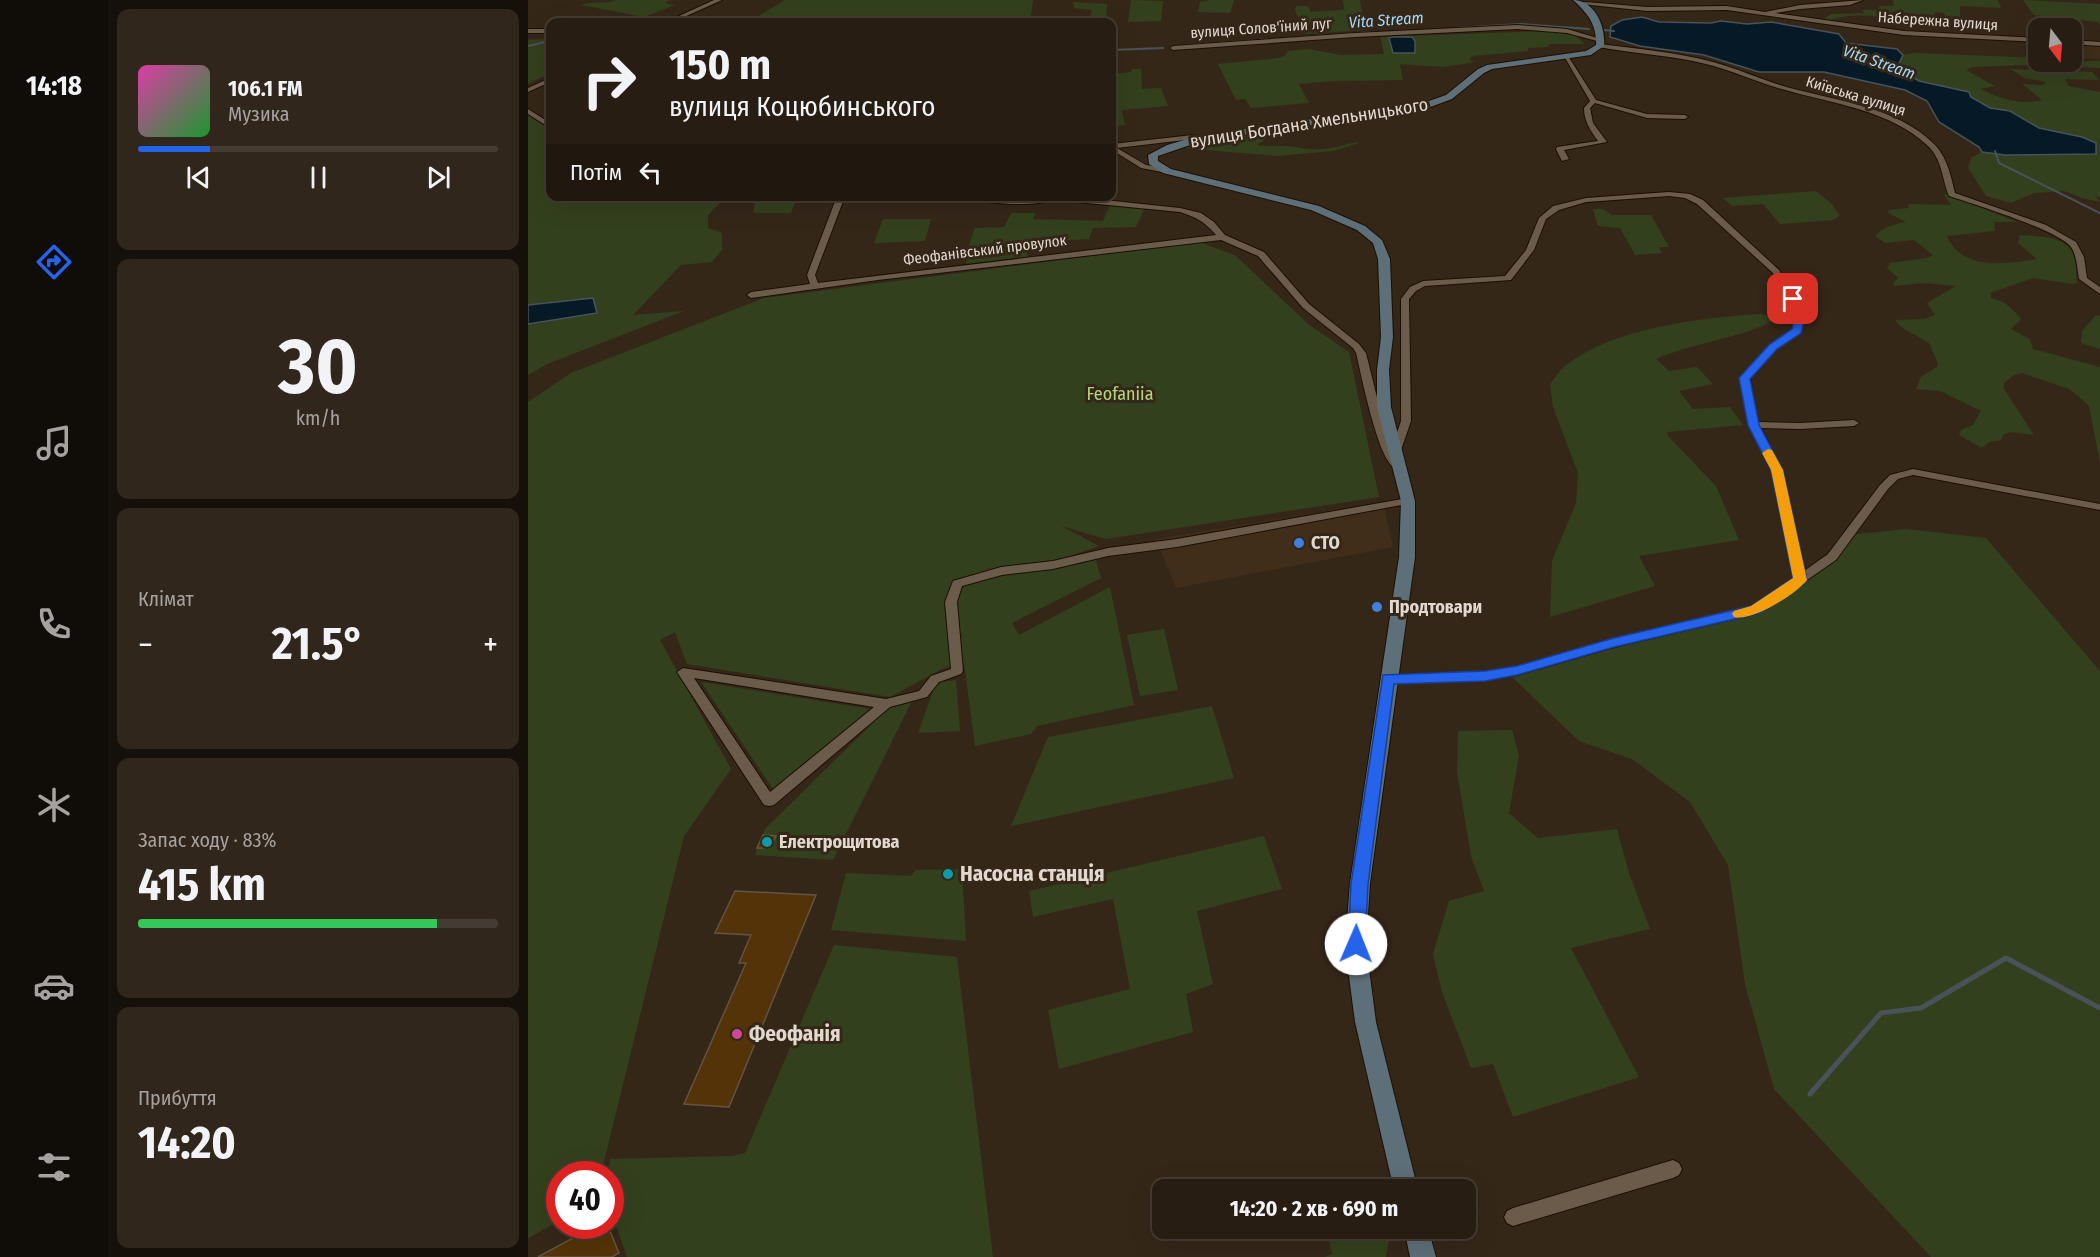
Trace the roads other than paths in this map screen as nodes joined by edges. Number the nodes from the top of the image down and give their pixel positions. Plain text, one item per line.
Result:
1 (719, 0) edge
2 (1860, 0) edge
3 (1581, 2) edge
4 (1762, 14) junction
5 (678, 18) edge
6 (528, 31) edge
7 (546, 32) edge
8 (2028, 39) edge
9 (1601, 43) junction
10 (2082, 43) edge
11 (2100, 44) edge
12 (1173, 48) dead end
13 (1566, 57) junction
14 (546, 82) edge
15 (528, 90) edge
16 (1594, 101) junction
17 (528, 111) edge
18 (1685, 117) dead end
19 (546, 123) edge
20 (1201, 138) junction
21 (1116, 146) edge
22 (1116, 149) edge
23 (1564, 159) dead end
24 (1167, 171) junction
25 (840, 201) edge
26 (1015, 201) edge
27 (1031, 201) edge
28 (1096, 201) edge
29 (1222, 237) junction
30 (815, 285) junction
31 (2100, 291) edge
32 (751, 295) dead end
33 (1854, 423) dead end
34 (1754, 425) junction
35 (1396, 450) junction
36 (1402, 482) junction
37 (1408, 501) junction
38 (2100, 507) edge
39 (1800, 580) junction
40 (1388, 679) junction
41 (886, 704) junction
42 (1672, 1169) dead end
43 (1403, 1179) edge
44 (1513, 1217) dead end
45 (1419, 1239) edge
46 (1423, 1257) edge

1 - 5 street
2 - 4 street
3 - 4 street, Набережна вулиця
3 - 9 street
4 - 8 street, Набережна вулиця
6 - 7 street
9 - 12 street, вулиця Солов'їний луг
9 - 13 street, вулиця Богдана Хмельницького
9 - 31 street, Київська вулиця
10 - 11 street
13 - 16 street
13 - 20 street, вулиця Богдана Хмельницького
14 - 15 street
16 - 18 street
16 - 23 street
17 - 19 street
20 - 21 street
20 - 24 street, вулиця Богдана Хмельницького
22 - 24 street
24 - 35 street, вулиця Богдана Хмельницького
25 - 30 street
26 - 27 street
28 - 29 street
29 - 30 street, Феофанівський провулок
29 - 36 street
30 - 32 street, Феофанівський провулок
33 - 34 street
34 - 35 street
34 - 39 street
35 - 36 street, вулиця Богдана Хмельницького
36 - 37 street, вулиця Богдана Хмельницького
37 - 40 street, вулиця Богдана Хмельницького
37 - 41 street
38 - 39 street
39 - 40 street
40 - 43 street, вулиця Богдана Хмельницького
41 - 41 street
42 - 44 street
45 - 46 street

